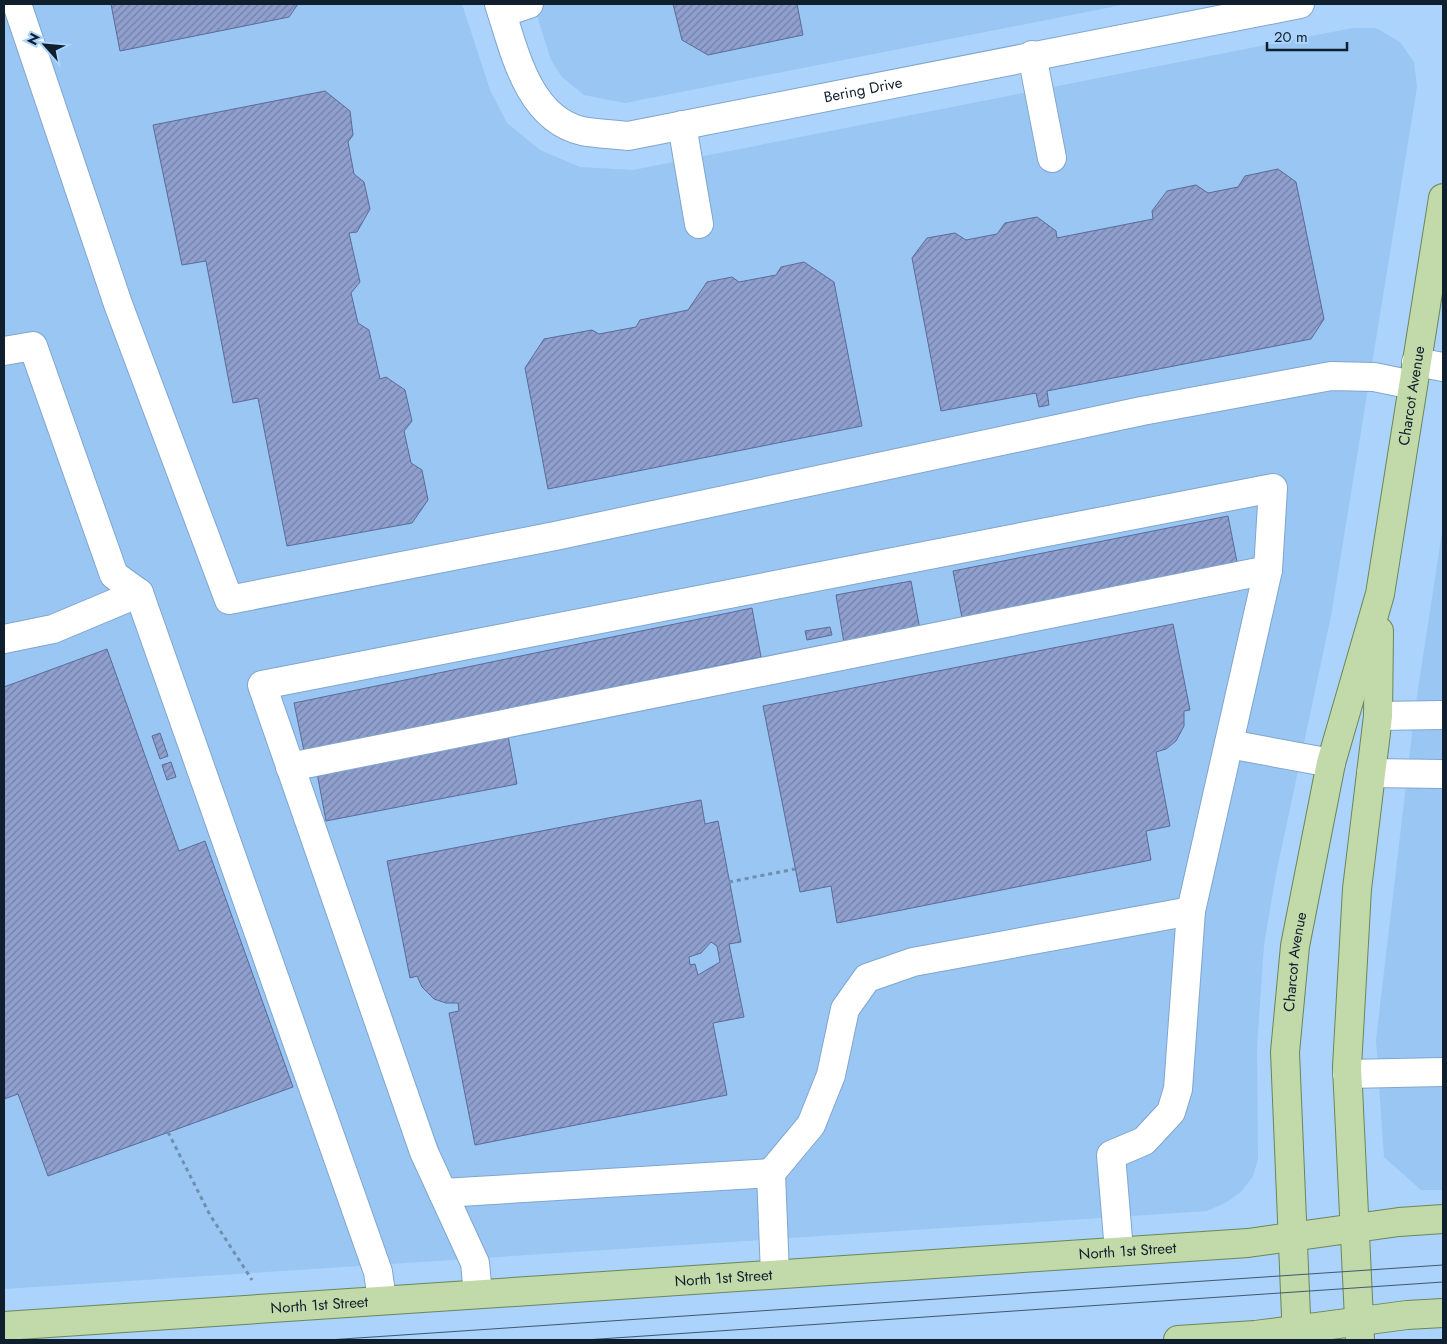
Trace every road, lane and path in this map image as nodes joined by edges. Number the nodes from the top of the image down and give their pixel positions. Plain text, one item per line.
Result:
1 (17, 4) edge
2 (529, 4) edge
3 (1300, 4) edge
4 (501, 9) edge
5 (1032, 55) junction
6 (682, 125) junction
7 (1052, 158) dead end
8 (1443, 198) edge
9 (699, 224) dead end
10 (4, 351) edge
11 (1443, 367) edge
12 (1415, 374) junction
13 (1268, 570) junction
14 (139, 593) junction
15 (1380, 594) junction
16 (4, 639) edge
17 (1443, 715) edge
18 (1378, 716) junction
19 (1229, 744) junction
20 (1331, 763) junction
21 (290, 767) junction
22 (1371, 773) junction
23 (1443, 774) edge
24 (795, 869) dead end
25 (729, 882) dead end
26 (1191, 911) junction
27 (1443, 1072) edge
28 (1347, 1074) junction
29 (168, 1132) dead end
30 (771, 1172) junction
31 (443, 1193) junction
32 (1443, 1219) edge
33 (1355, 1228) junction
34 (1293, 1238) junction
35 (1120, 1251) junction
36 (775, 1274) junction
37 (252, 1280) dead end
38 (478, 1294) junction
39 (382, 1300) junction
40 (1443, 1313) edge
41 (4, 1326) edge
42 (1360, 1331) edge
43 (1297, 1335) edge
44 (1178, 1340) edge

1 - 12 street
2 - 4 street
3 - 5 street, Bering Drive
4 - 6 street, Bering Drive
5 - 6 street, Bering Drive
5 - 7 street
6 - 9 street
8 - 12 main road, Charcot Avenue
10 - 14 street
11 - 12 street
12 - 15 main road, Charcot Avenue
13 - 19 street
13 - 21 street
13 - 21 street
14 - 16 street
14 - 39 street
15 - 18 main road, Charcot Avenue
15 - 20 main road, Charcot Avenue
17 - 18 street
18 - 22 main road, Charcot Avenue
19 - 20 street
19 - 26 street
20 - 34 main road, Charcot Avenue
21 - 31 street
22 - 23 street
22 - 28 main road, Charcot Avenue
24 - 25 path
26 - 30 street
26 - 35 street
27 - 28 street
28 - 33 main road, Charcot Avenue
29 - 37 path
30 - 31 street
30 - 36 street
31 - 38 street
32 - 33 main road, North 1st Street
33 - 34 main road, North 1st Street
33 - 42 main road, Charcot Avenue
34 - 35 main road, North 1st Street
34 - 43 main road, Charcot Avenue
35 - 36 main road, North 1st Street
36 - 38 main road, North 1st Street
38 - 39 main road, North 1st Street
39 - 41 main road, North 1st Street
40 - 42 main road
42 - 43 main road
43 - 44 main road

